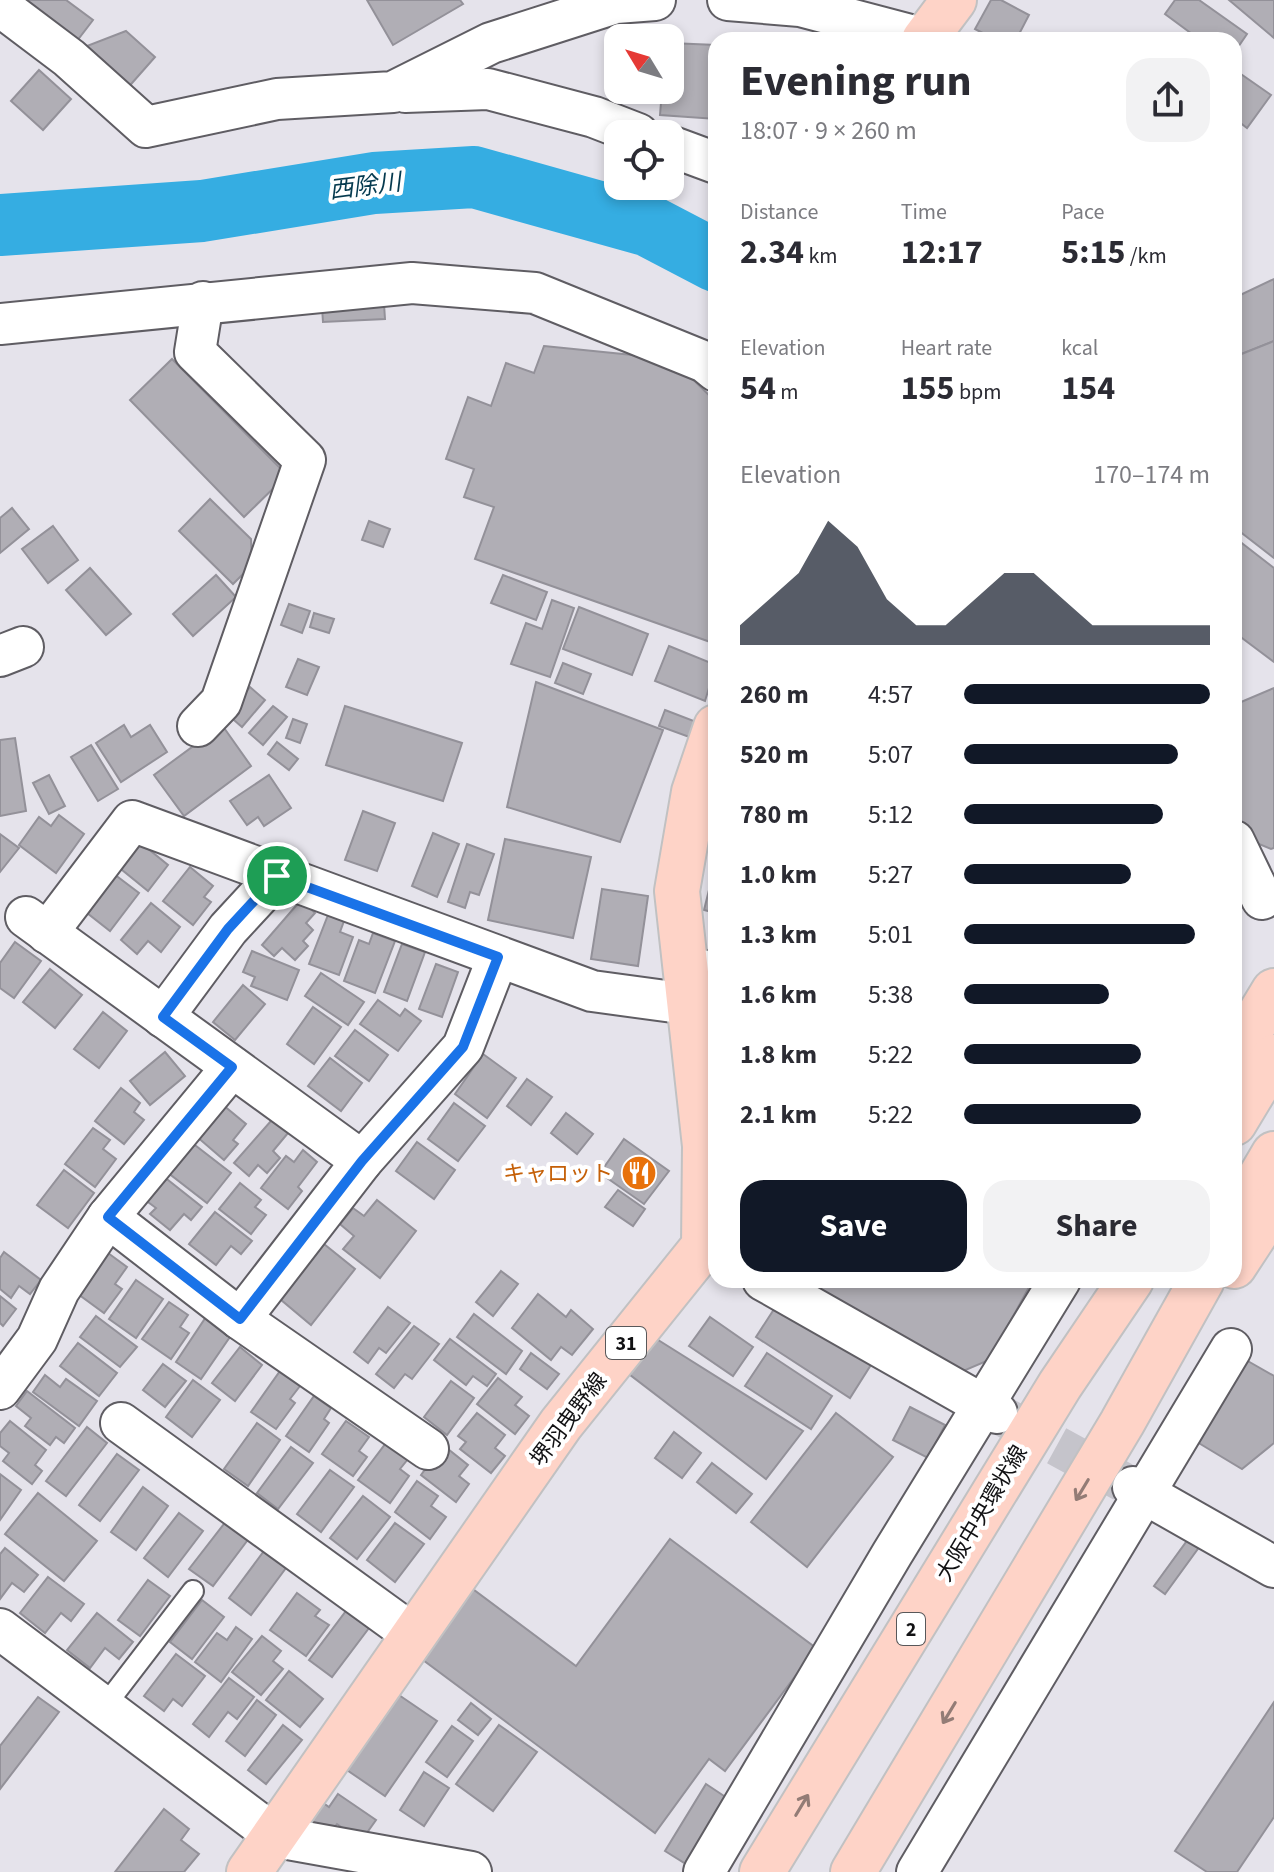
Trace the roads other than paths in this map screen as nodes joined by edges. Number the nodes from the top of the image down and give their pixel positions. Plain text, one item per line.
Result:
1 (655, 0) edge
2 (728, 0) edge
3 (954, 0) edge
4 (0, 6) edge
5 (899, 32) edge
6 (930, 32) edge
7 (393, 92) junction
8 (604, 121) edge
9 (684, 151) edge
10 (708, 160) edge
11 (203, 302) junction
12 (0, 324) edge
13 (708, 364) edge
14 (198, 726) dead end
15 (708, 751) edge
16 (1242, 855) edge
17 (277, 876) junction
18 (1264, 892) edge
19 (498, 957) junction
20 (699, 960) edge
21 (1274, 991) edge
22 (688, 1004) junction
23 (163, 1017) junction
24 (1242, 1044) edge
25 (1274, 1057) edge
26 (232, 1067) junction
27 (1242, 1110) edge
28 (1274, 1154) edge
29 (362, 1161) junction
30 (708, 1208) edge
31 (108, 1217) junction
32 (1247, 1229) edge
33 (708, 1252) edge
34 (777, 1288) edge
35 (1056, 1288) edge
36 (1108, 1288) edge
37 (1126, 1288) edge
38 (1198, 1288) edge
39 (1218, 1288) edge
40 (240, 1319) junction
41 (1231, 1349) dead end
42 (1060, 1385) junction
43 (0, 1389) edge
44 (990, 1410) junction
45 (121, 1423) dead end
46 (1122, 1423) junction
47 (428, 1449) dead end
48 (1139, 1491) junction
49 (1274, 1567) edge
50 (193, 1591) dead end
51 (0, 1629) edge
52 (415, 1636) junction
53 (104, 1707) junction
54 (277, 1837) junction
55 (249, 1872) edge
56 (471, 1872) edge
57 (704, 1872) edge
58 (762, 1872) edge
59 (853, 1872) edge
60 (917, 1872) edge

1 - 7 street
2 - 5 street
3 - 6 main road
4 - 7 street
7 - 8 street
9 - 10 street
11 - 12 street
11 - 13 street
11 - 14 street
15 - 20 main road, 堺羽曳野線 / 31
16 - 18 street
17 - 19 street
17 - 23 street
17 - 23 street
19 - 22 street
19 - 29 street
20 - 22 main road, 堺羽曳野線 / 31
21 - 24 main road
22 - 30 main road, 堺羽曳野線 / 31
23 - 26 street
25 - 27 main road
26 - 29 street
26 - 31 street
28 - 32 main road
29 - 40 street
31 - 40 street
31 - 43 street
33 - 52 main road, 堺羽曳野線 / 31
34 - 44 street
35 - 44 street
36 - 42 main road
37 - 42 main road, 大阪中央環状線 / 2
38 - 46 main road
39 - 46 main road
40 - 47 street
41 - 48 street
58 -> 42 main road, 大阪中央環状線 / 2
44 - 57 street
45 - 52 street
46 -> 59 main road
48 - 49 street
48 - 60 street
50 - 53 lane
51 - 53 street
52 - 54 main road, 堺羽曳野線 / 31
53 - 54 street
54 - 55 main road, 堺羽曳野線 / 31
54 - 56 street

